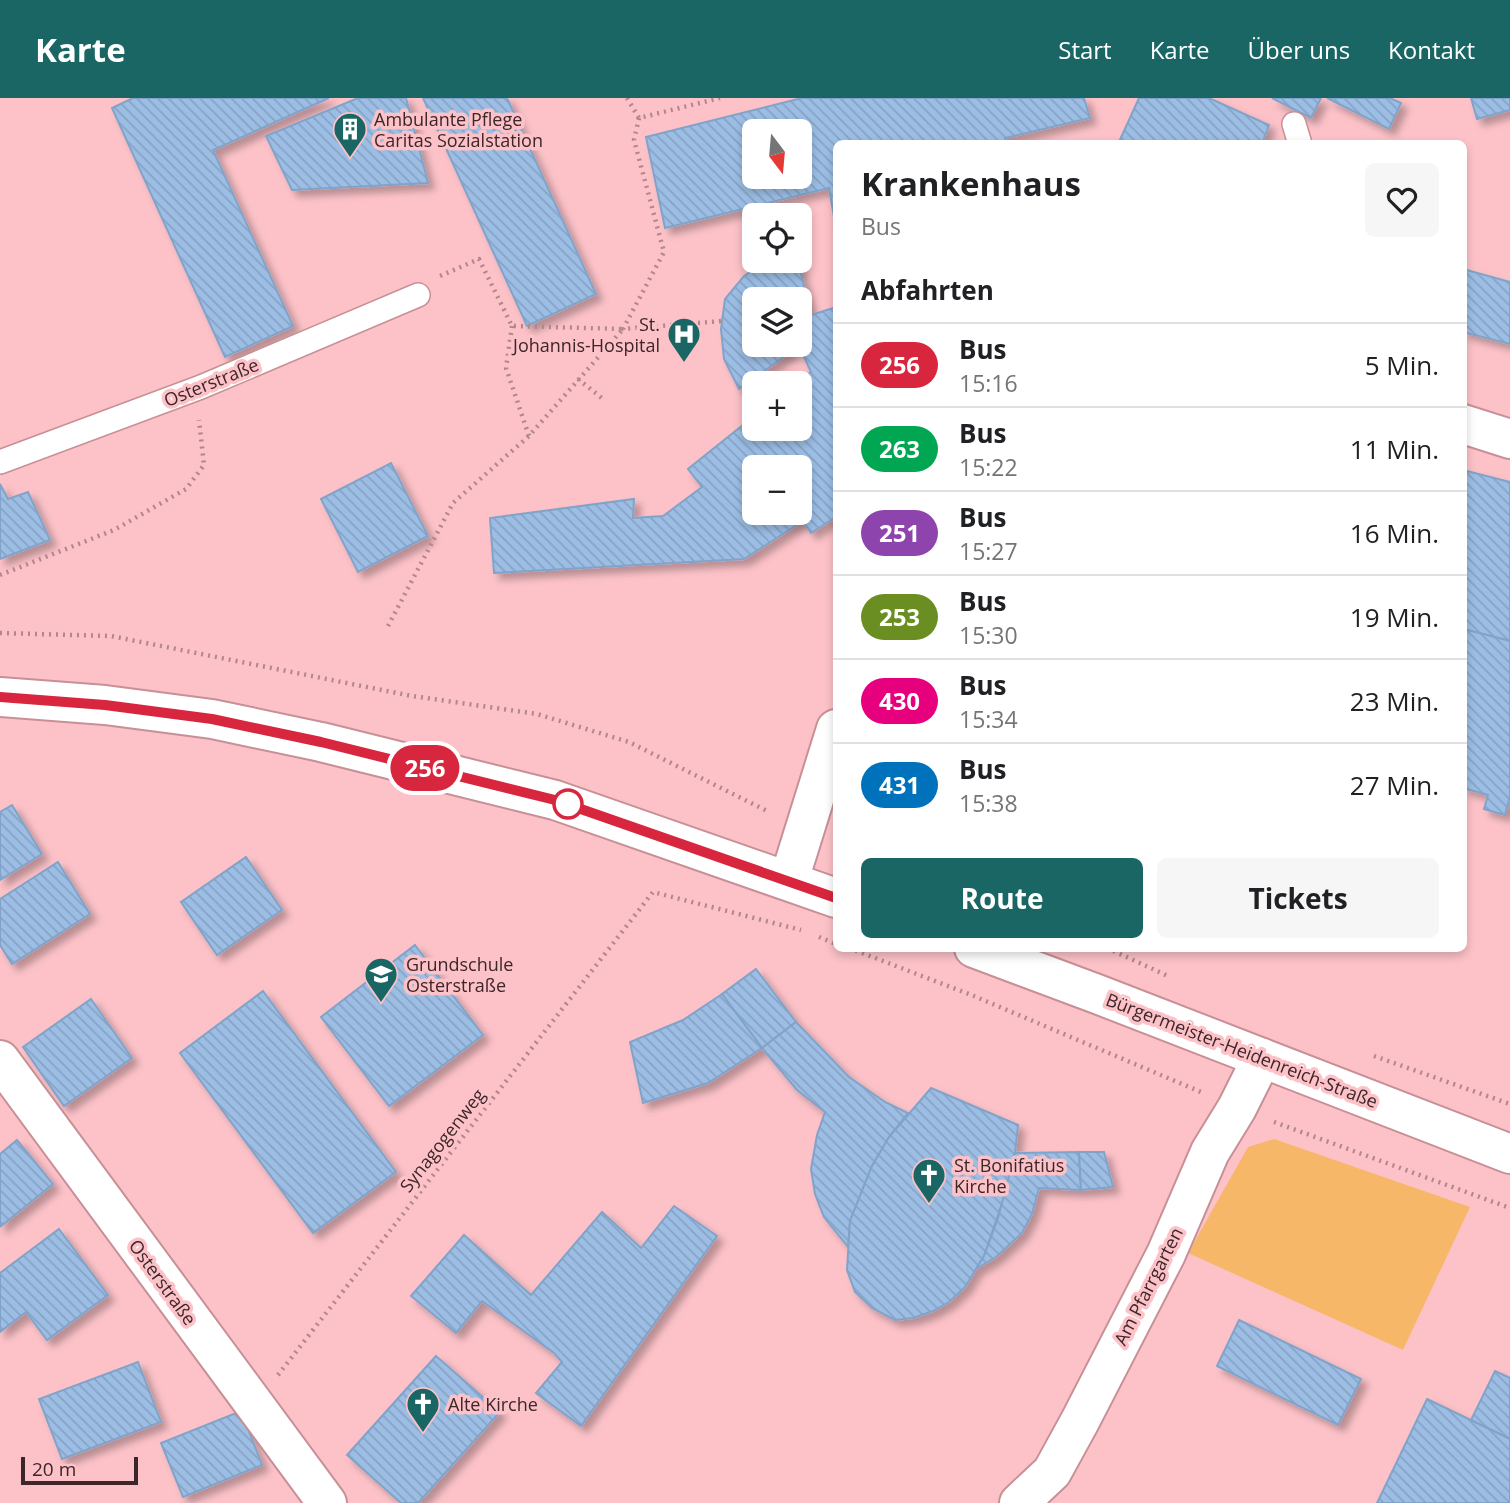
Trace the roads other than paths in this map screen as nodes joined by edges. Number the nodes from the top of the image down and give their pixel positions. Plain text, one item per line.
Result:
1 (418, 295) dead end
2 (1467, 425) edge
3 (1510, 439) edge
4 (0, 462) edge
5 (0, 697) edge
6 (833, 739) edge
7 (789, 880) junction
8 (833, 897) edge
9 (984, 952) edge
10 (1262, 1058) junction
11 (0, 1060) edge
12 (1510, 1154) edge
13 (327, 1503) edge
14 (1019, 1503) edge

1 - 4 lane, Osterstraße
2 - 3 main road
5 - 7 main road
6 - 7 main road
7 - 8 main road
9 - 10 main road, Bürgermeister-Heidenreich-Straße
10 - 12 main road, Bürgermeister-Heidenreich-Straße
10 - 14 main road, Am Pfarrgarten
11 - 13 main road, Osterstraße

